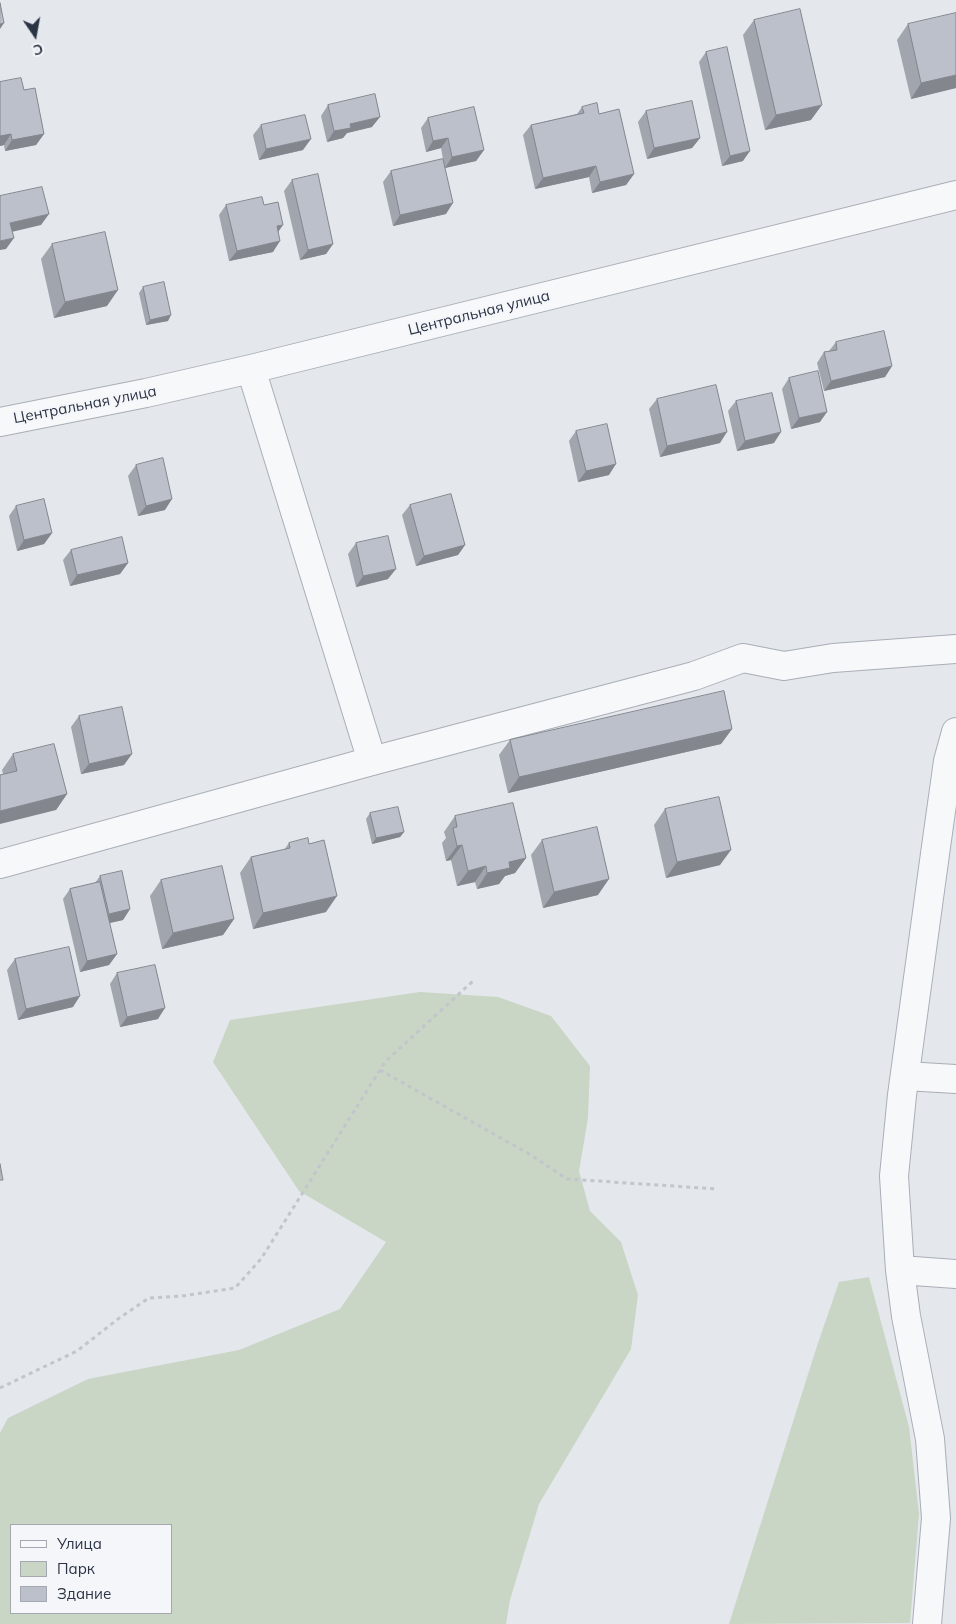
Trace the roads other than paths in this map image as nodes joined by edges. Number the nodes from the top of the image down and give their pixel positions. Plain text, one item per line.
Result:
1 (956, 195) edge
2 (251, 369) junction
3 (0, 422) edge
4 (956, 649) edge
5 (956, 732) edge
6 (372, 761) junction
7 (946, 855) edge
8 (0, 864) edge
9 (905, 1076) junction
10 (956, 1079) edge
11 (900, 1270) junction
12 (956, 1274) edge
13 (927, 1624) edge

1 - 2 street, Центральная улица
2 - 3 street, Центральная улица
2 - 6 street
4 - 6 street
5 - 7 street
6 - 8 street
7 - 9 street
9 - 10 street
9 - 11 street
11 - 12 street
11 - 13 street

